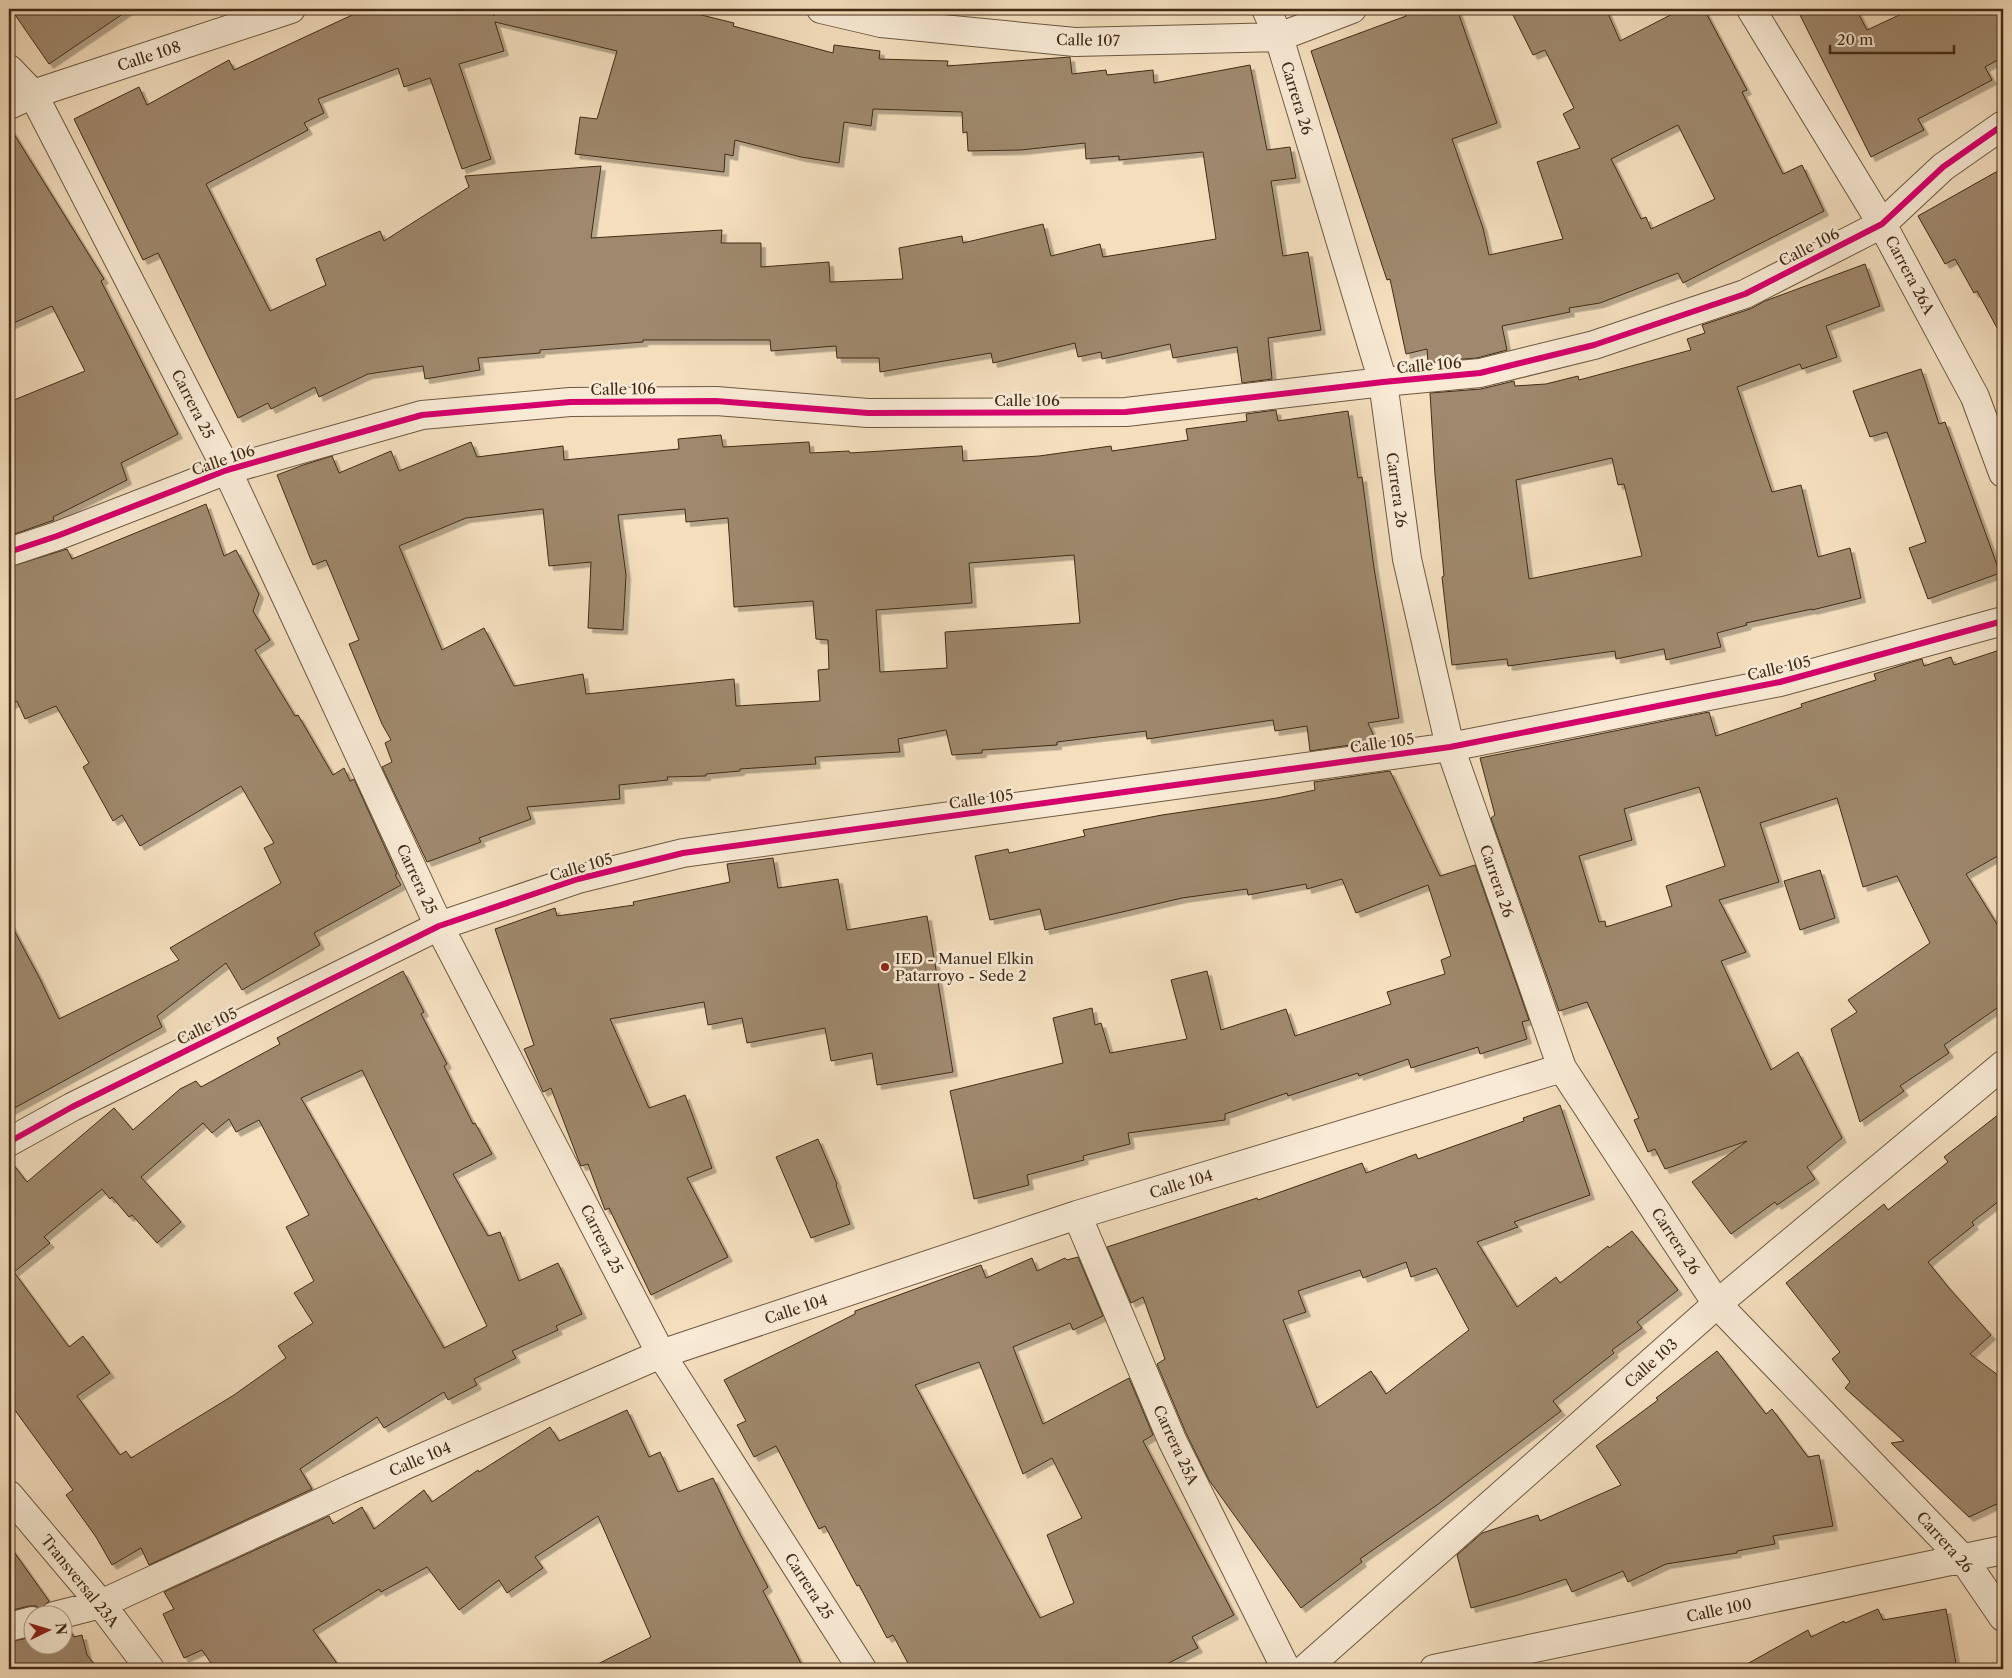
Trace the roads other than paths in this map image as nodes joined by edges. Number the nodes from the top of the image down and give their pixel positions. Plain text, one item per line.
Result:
1 (291, 9) edge
2 (821, 9) edge
3 (1266, 9) edge
4 (1352, 9) edge
5 (1751, 9) edge
6 (1279, 37) junction
7 (9, 69) edge
8 (21, 100) edge
9 (2003, 125) edge
10 (1882, 224) junction
11 (1383, 382) junction
12 (227, 470) junction
13 (2003, 473) edge
14 (9, 552) edge
15 (2003, 621) edge
16 (1450, 747) junction
17 (439, 926) junction
18 (2003, 1065) edge
19 (1562, 1068) junction
20 (9, 1142) edge
21 (1077, 1215) junction
22 (1717, 1304) junction
23 (661, 1354) junction
24 (9, 1495) edge
25 (2003, 1550) edge
26 (1964, 1560) junction
27 (101, 1604) junction
28 (72, 1611) edge
29 (2003, 1617) edge
30 (22, 1624) edge
31 (9, 1627) edge
32 (150, 1669) edge
33 (862, 1669) edge
34 (1286, 1669) edge
35 (1305, 1669) edge
36 (1434, 1669) edge

1 - 8 street, Calle 108
2 - 6 street, Calle 107
3 - 6 street, Carrera 26
4 - 6 street, Calle 107
5 - 10 street, Carrera 26A
6 - 11 street, Carrera 26
7 - 8 street, Carrera 25
8 - 12 street, Carrera 25
9 - 10 street, Calle 106
10 - 11 street, Calle 106
10 - 13 street, Carrera 26A
11 - 12 street, Calle 106
11 - 16 street, Carrera 26
12 - 14 street, Calle 106
12 - 17 street, Carrera 25
15 - 16 street, Calle 105
16 - 17 street, Calle 105
16 - 19 street, Carrera 26
17 - 20 street, Calle 105
17 - 23 street, Carrera 25
18 - 22 street, Calle 103
19 - 21 street, Calle 104
19 - 22 street, Carrera 26
21 - 23 street, Calle 104
21 - 34 street, Carrera 25A
22 - 26 street, Carrera 26
22 - 35 street, Calle 103
23 - 27 street, Calle 104
23 - 33 street, Carrera 25
24 - 27 street, Transversal 23A
25 - 26 street, Calle 100
26 - 29 street, Carrera 26
26 - 36 street, Calle 100
27 - 28 street, Calle 104
27 - 32 street, Transversal 23A
30 - 31 street

